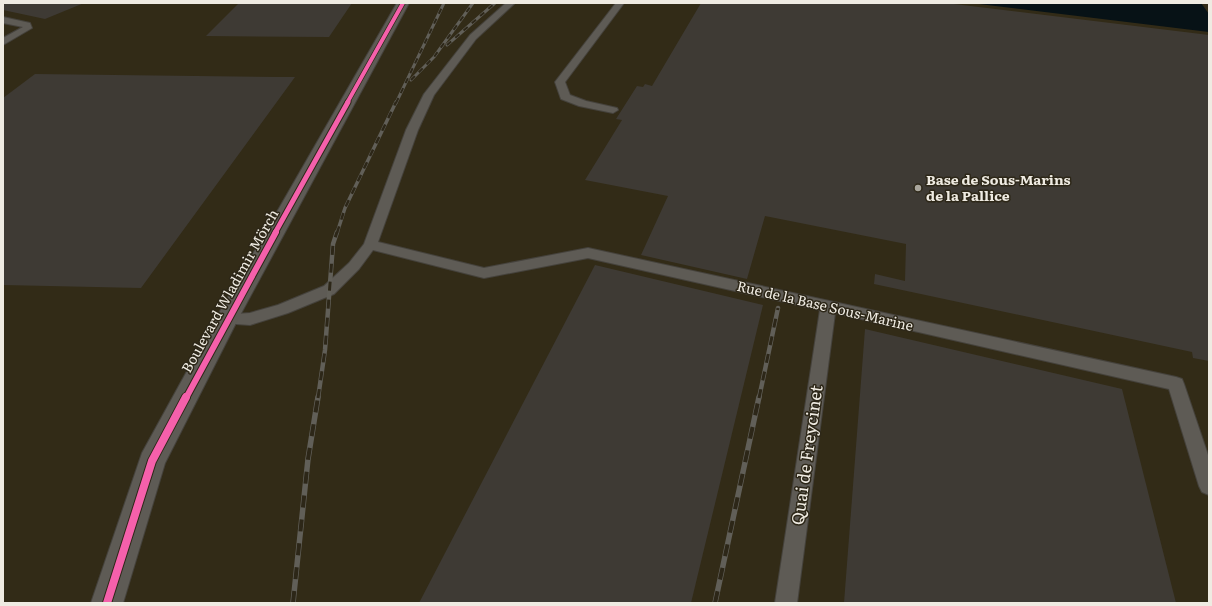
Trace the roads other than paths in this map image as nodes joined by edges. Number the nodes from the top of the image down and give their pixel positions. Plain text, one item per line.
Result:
1 (403, 3) edge
2 (511, 3) edge
3 (620, 3) edge
4 (3, 20) edge
5 (3, 42) edge
6 (613, 110) dead end
7 (370, 245) junction
8 (828, 307) junction
9 (228, 319) junction
10 (1209, 486) edge
11 (107, 603) edge
12 (786, 603) edge

1 - 9 street, Boulevard Wladimir Mörch
2 - 7 lane
3 - 6 lane
4 - 5 lane
7 - 8 lane, Rue de la Base Sous-Marine
7 - 9 lane
8 - 10 lane, Rue de la Base Sous-Marine
8 - 12 lane, Quai de Freycinet
9 - 11 street, Boulevard Wladimir Mörch

